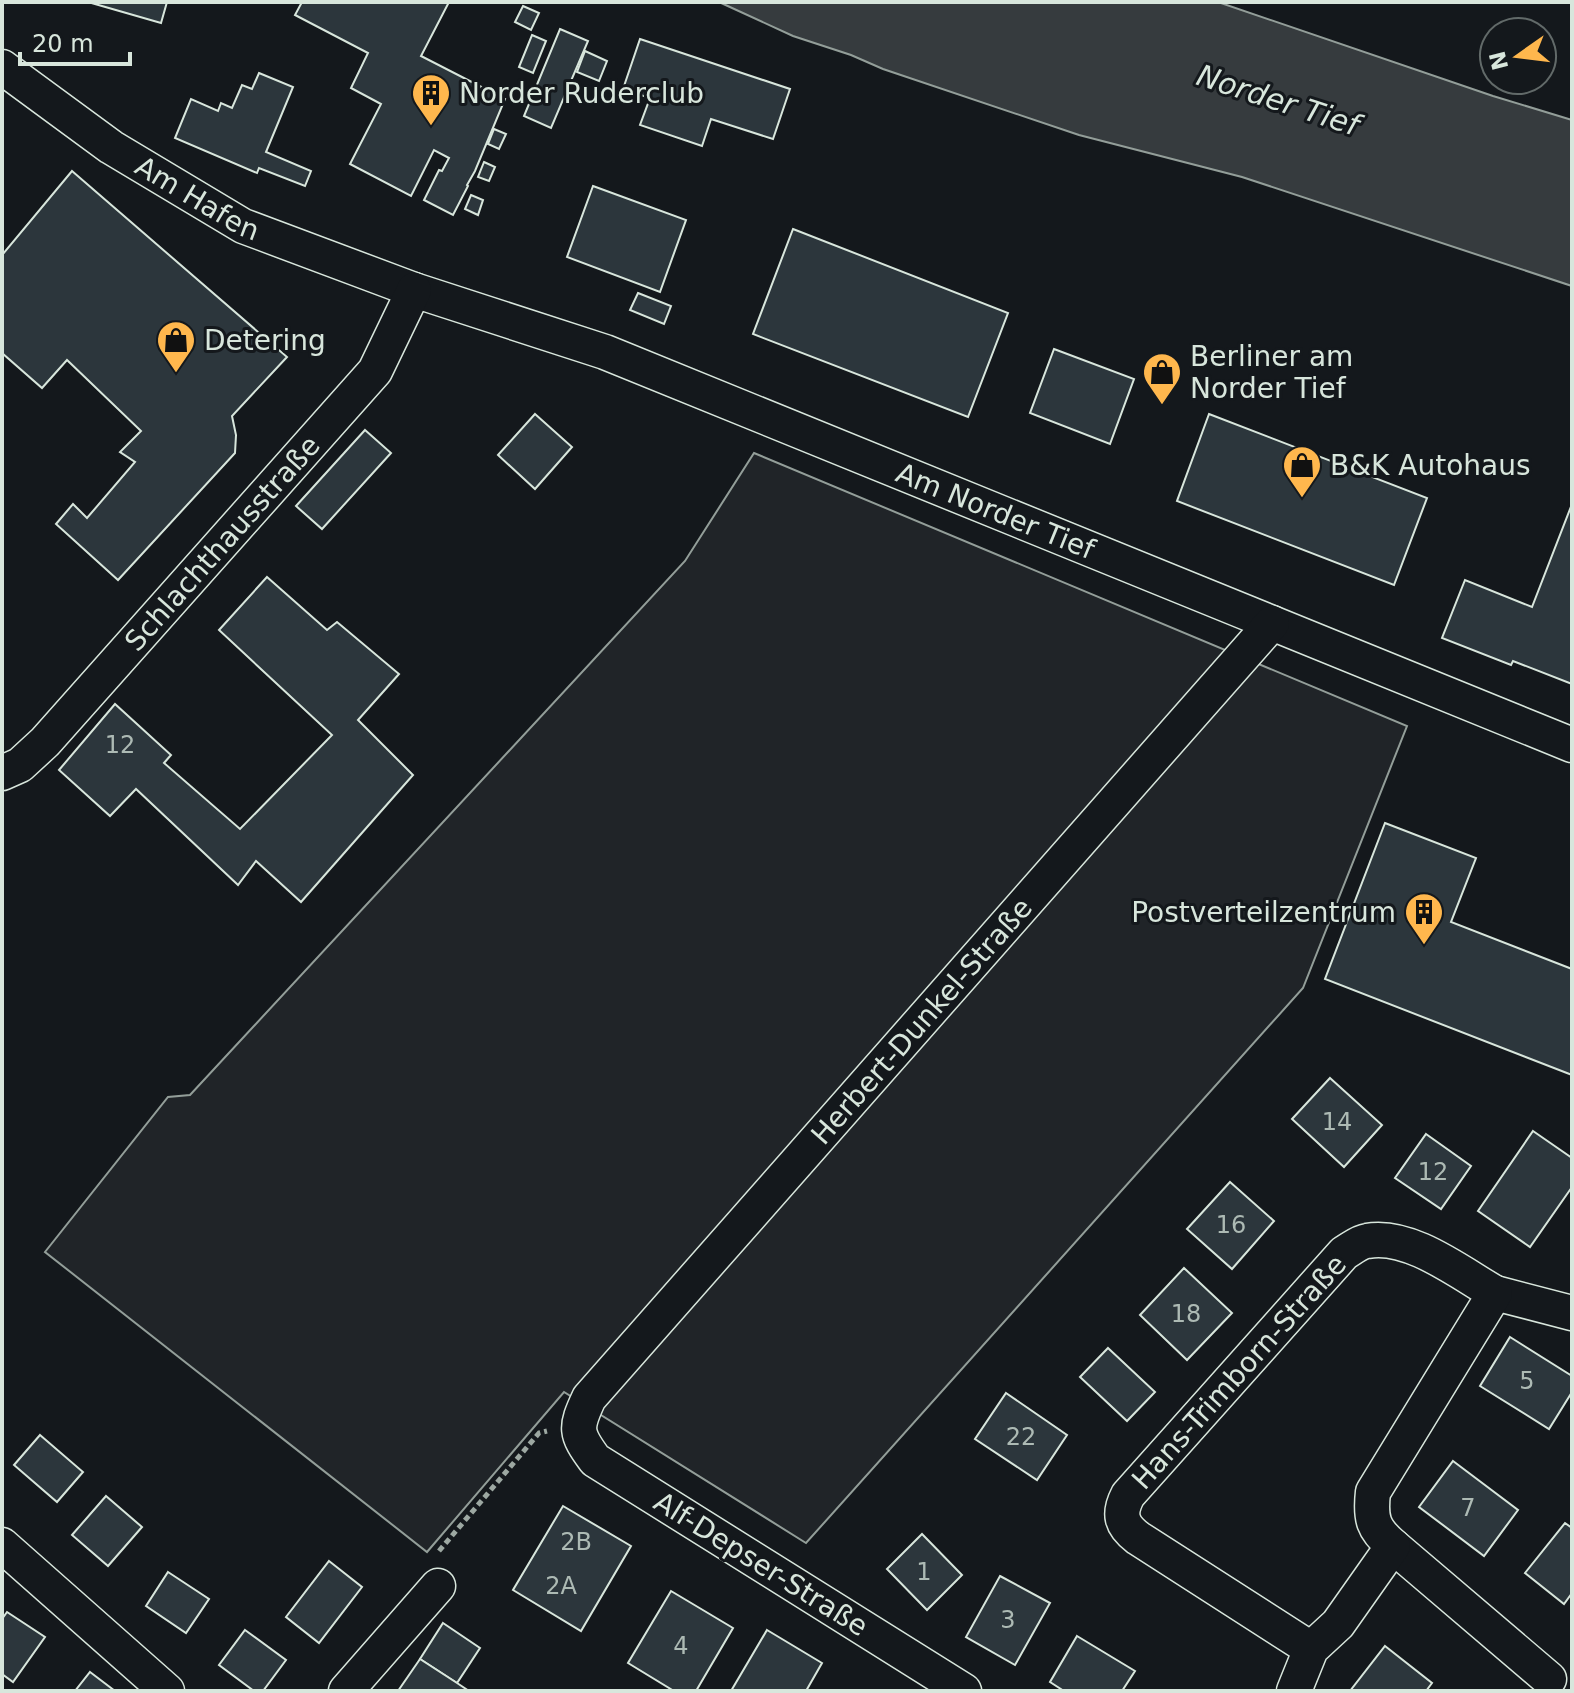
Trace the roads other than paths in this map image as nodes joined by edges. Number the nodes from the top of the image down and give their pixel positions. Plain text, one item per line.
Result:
1 (2, 67) edge
2 (414, 290) junction
3 (1272, 623) junction
4 (1572, 745) edge
5 (2, 773) edge
6 (1495, 1293) junction
7 (1572, 1313) edge
8 (578, 1421) joint
9 (2, 1545) edge
10 (1393, 1546) junction
11 (438, 1586) road end
12 (1311, 1649) junction
13 (1549, 1679) dead end
14 (167, 1691) edge
15 (346, 1691) edge
16 (964, 1691) edge
17 (1294, 1691) edge

1 - 2 street, Am Hafen
2 - 3 street, Am Norder Tief
2 - 5 street, Schlachthausstraße
3 - 4 street, Am Norder Tief
3 - 8 street, Herbert-Dunkel-Straße
6 - 7 street, Hans-Trimborn-Straße
6 - 10 street
6 - 12 street, Hans-Trimborn-Straße
8 - 16 street, Alf-Depser-Straße
9 - 14 street
10 - 12 street
10 - 13 street
11 - 15 street
12 - 17 street

